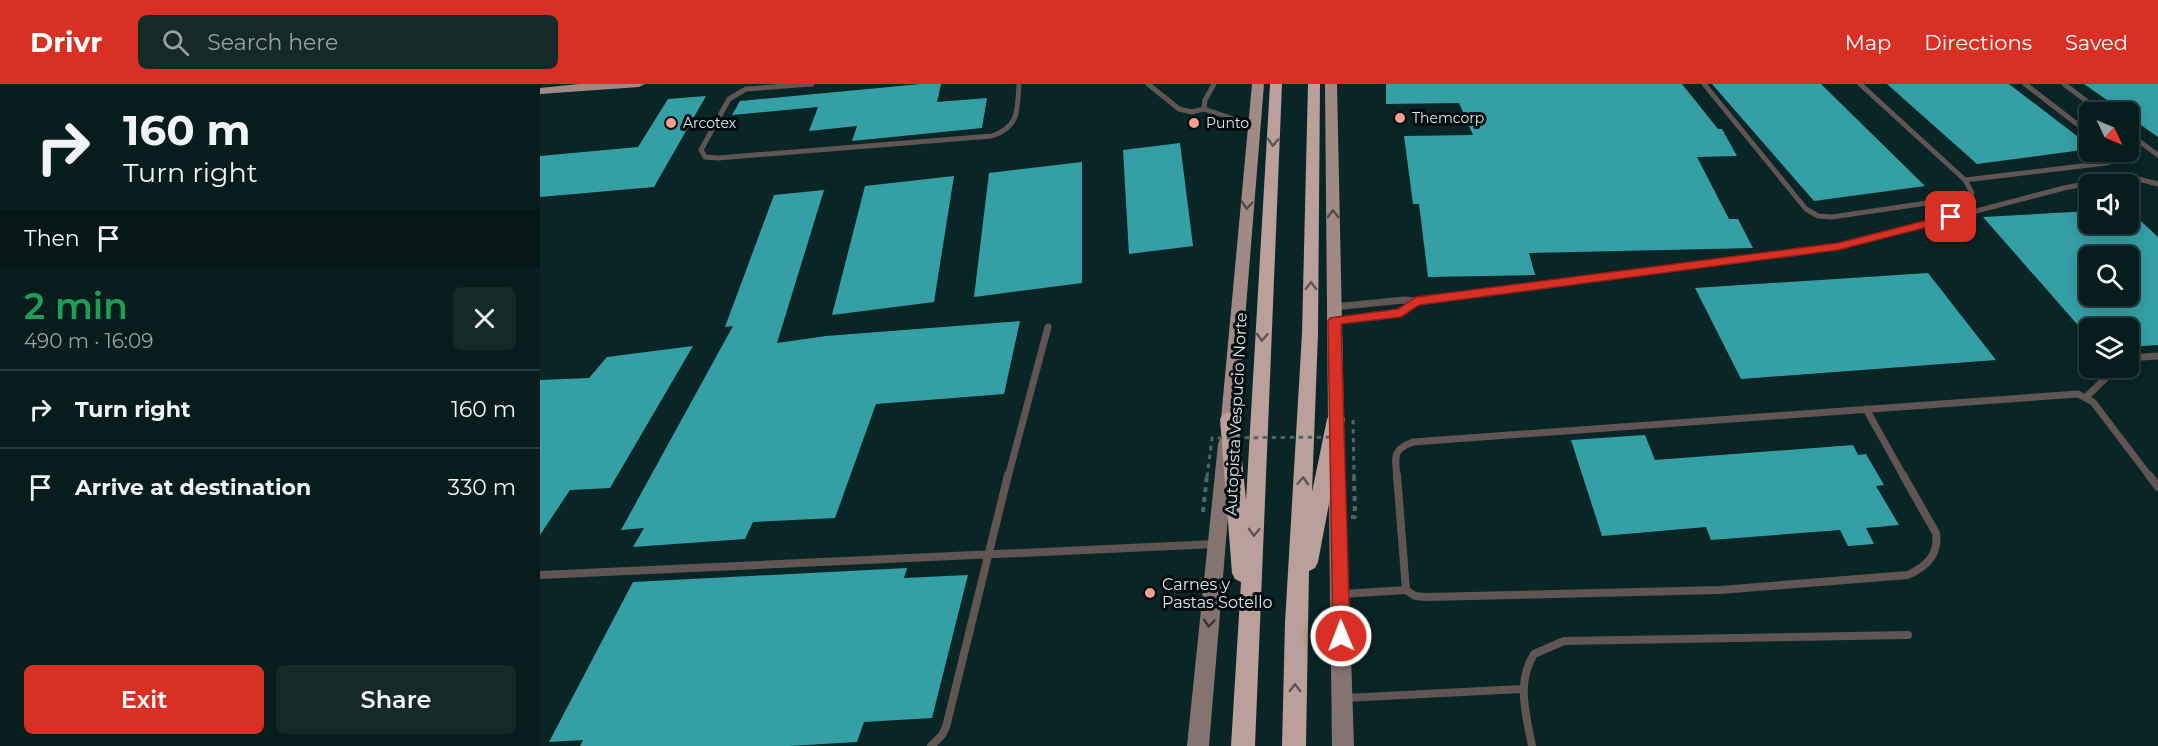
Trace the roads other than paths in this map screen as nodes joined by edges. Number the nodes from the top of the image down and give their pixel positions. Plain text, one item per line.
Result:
1 (639, 84) edge
2 (812, 84) edge
3 (1019, 84) edge
4 (1148, 84) edge
5 (1214, 84) edge
6 (1257, 84) edge
7 (1276, 84) edge
8 (1314, 84) edge
9 (1331, 84) edge
10 (1704, 84) edge
11 (1860, 84) edge
12 (2025, 84) edge
13 (2064, 84) edge
14 (612, 85) edge
15 (540, 91) edge
16 (2088, 102) edge
17 (1204, 109) junction
18 (1254, 126) junction
19 (2079, 126) edge
20 (2139, 141) edge
21 (2158, 155) edge
22 (2110, 162) edge
23 (1965, 180) junction
24 (2158, 184) edge
25 (1416, 301) junction
26 (1334, 314) junction
27 (1048, 327) dead end
28 (2158, 356) edge
29 (2139, 357) edge
30 (2106, 378) edge
31 (2086, 397) junction
32 (1866, 409) junction
33 (1229, 419) junction
34 (1345, 420) junction
35 (2158, 487) edge
36 (1216, 544) junction
37 (987, 554) junction
38 (540, 574) edge
39 (1406, 590) junction
40 (1341, 594) junction
41 (1296, 623) junction
42 (1908, 635) dead end
43 (1249, 645) junction
44 (1522, 689) junction
45 (1342, 698) junction
46 (931, 746) edge
47 (1198, 746) edge
48 (1243, 746) edge
49 (1294, 746) edge
50 (1343, 746) edge
51 (1532, 746) edge

1 - 14 main road
2 - 3 lane
4 - 17 lane
5 - 17 lane
6 - 18 main road
7 -> 43 highway, Autopista Vespucio Norte
41 -> 8 highway
26 -> 9 main road
10 - 23 lane
11 - 23 lane
12 - 19 lane
13 - 16 lane
14 - 15 main road
17 - 18 lane
18 -> 33 main road
20 - 21 lane
22 - 23 lane
24 - 25 lane
25 - 26 lane
25 - 26 lane
26 - 34 main road
27 - 37 lane
28 - 29 lane
30 - 31 lane
31 - 32 lane
31 - 35 lane
32 - 39 lane
32 - 39 lane
33 - 36 main road
33 - 43 highway
34 - 40 main road
34 - 41 highway
36 - 37 lane
36 -> 47 main road
37 - 38 lane
37 - 46 lane
39 - 40 lane
40 - 45 main road
49 -> 41 highway
42 - 44 lane
43 - 48 highway, Autopista Vespucio Norte
44 - 45 lane
44 - 51 lane
45 - 50 main road

